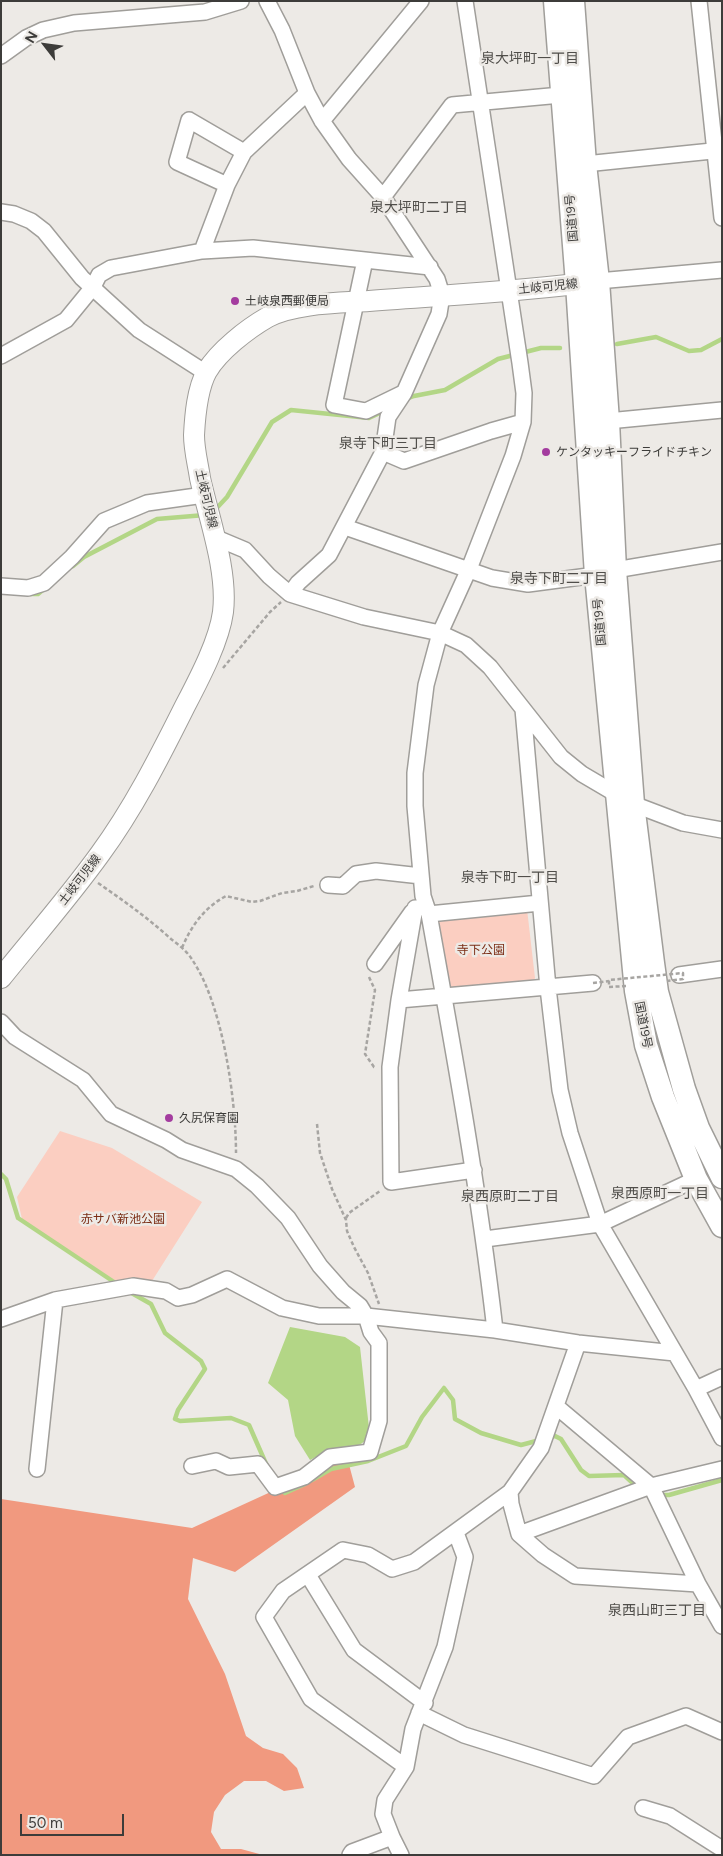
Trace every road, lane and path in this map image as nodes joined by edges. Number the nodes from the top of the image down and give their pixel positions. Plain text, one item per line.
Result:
1 (242, 1) edge
2 (268, 1) edge
3 (421, 1) edge
4 (465, 1) edge
5 (555, 1) edge
6 (573, 1) edge
7 (700, 1) edge
8 (1, 56) edge
9 (307, 94) junction
10 (561, 95) junction
11 (481, 101) junction
12 (322, 121) junction
13 (718, 151) edge
14 (244, 152) junction
15 (585, 164) junction
16 (227, 185) junction
17 (383, 197) junction
18 (1, 212) edge
19 (722, 218) edge
20 (202, 251) junction
21 (365, 260) junction
22 (430, 268) junction
23 (722, 270) edge
24 (588, 283) junction
25 (93, 287) junction
26 (509, 292) junction
27 (442, 295) junction
28 (356, 302) junction
29 (1, 356) edge
30 (206, 373) junction
31 (404, 393) junction
32 (722, 410) edge
33 (608, 421) junction
34 (523, 422) junction
35 (383, 452) junction
36 (205, 498) junction
37 (345, 527) junction
38 (212, 531) junction
39 (722, 552) edge
40 (469, 569) junction
41 (605, 573) junction
42 (1, 586) edge
43 (290, 594) junction
44 (440, 633) junction
45 (222, 670) dead end
46 (523, 709) junction
47 (625, 799) junction
48 (722, 830) edge
49 (85, 874) junction
50 (421, 876) junction
51 (328, 885) joint
52 (419, 902) junction
53 (540, 903) junction
54 (429, 914) junction
55 (182, 948) junction
56 (375, 964) joint
57 (722, 969) edge
58 (1, 978) edge
59 (673, 978) junction
60 (594, 983) joint
61 (626, 986) dead end
62 (548, 988) junction
63 (444, 996) junction
64 (398, 1000) junction
65 (1, 1022) edge
66 (390, 1067) junction
67 (317, 1124) dead end
68 (236, 1169) junction
69 (474, 1170) junction
70 (722, 1177) edge
71 (696, 1179) junction
72 (391, 1182) junction
73 (345, 1219) junction
74 (600, 1224) junction
75 (722, 1226) edge
76 (485, 1239) junction
77 (55, 1300) junction
78 (374, 1317) junction
79 (1, 1319) edge
80 (496, 1330) junction
81 (578, 1343) junction
82 (675, 1353) junction
83 (722, 1377) edge
84 (696, 1389) junction
85 (557, 1407) junction
86 (722, 1438) edge
87 (192, 1466) dead end
88 (37, 1469) dead end
89 (722, 1469) edge
90 (651, 1486) junction
91 (510, 1492) junction
92 (456, 1533) junction
93 (519, 1534) junction
94 (308, 1575) junction
95 (698, 1584) junction
96 (722, 1626) edge
97 (422, 1708) junction
98 (722, 1732) edge
99 (406, 1767) junction
100 (643, 1808) dead end
101 (392, 1838) junction
102 (722, 1850) edge
103 (350, 1855) edge
104 (401, 1855) edge
105 (720, 1855) edge

1 - 8 street
2 - 9 street
3 - 12 street
4 - 11 street
5 - 10 highway, 国道19号
6 - 15 highway, 国道19号
7 - 13 street
9 - 12 street
9 - 14 street
10 - 11 street
10 - 24 highway, 国道19号
11 - 17 street
11 - 26 street
12 - 17 street
13 - 15 street
13 - 19 street
14 - 16 street
14 - 16 street
15 - 24 highway, 国道19号
16 - 20 street
17 - 22 street
18 - 25 street
20 - 21 street
20 - 25 street
21 - 22 street
21 - 28 street
22 - 27 street
23 - 24 street
24 - 26 main road, 土岐可児線
24 - 33 highway, 国道19号
24 - 41 highway, 国道19号
25 - 29 street
25 - 30 street
26 - 27 main road, 土岐可児線
26 - 34 street
27 - 28 main road, 土岐可児線
27 - 31 street
28 - 30 main road, 土岐可児線
28 - 31 street
30 - 36 main road, 土岐可児線
31 - 35 street
32 - 33 street
33 - 41 highway, 国道19号
34 - 35 street
34 - 40 street
35 - 37 street
36 - 38 main road, 土岐可児線
36 - 42 street
37 - 40 street
37 - 43 street
38 - 43 street
38 - 49 main road, 土岐可児線
39 - 41 street
40 - 41 street
40 - 44 street
41 - 47 highway, 国道19号
43 - 44 street
43 - 45 path
44 - 46 street
44 - 50 street
46 - 47 street
46 - 53 street
47 - 48 street
47 - 70 highway, 国道19号
47 - 71 highway, 国道19号
49 - 55 path
49 - 58 main road, 土岐可児線
50 - 51 street
50 - 52 street
51 - 55 path
52 - 54 street
52 - 56 street
52 - 64 street
53 - 54 street
53 - 62 street
54 - 63 street
55 - 68 path
56 - 66 path
57 - 59 street
59 - 60 path, bridge
59 - 61 path, bridge
60 - 62 street
62 - 63 street
62 - 74 street
63 - 64 street
63 - 69 street
64 - 66 street
65 - 68 street
66 - 72 street
67 - 73 path
68 - 78 street
69 - 72 street
69 - 76 street
71 - 74 street
71 - 75 highway, 国道19号
72 - 73 path
73 - 78 path
74 - 76 street
74 - 82 street
76 - 80 street
77 - 78 street
77 - 79 street
77 - 88 street
78 - 80 street
78 - 87 street
80 - 81 street
81 - 82 street
81 - 85 street
82 - 84 street
83 - 84 street
84 - 86 street
85 - 90 street
85 - 91 street
89 - 90 street
90 - 93 street
90 - 95 street
91 - 92 street
91 - 93 street
92 - 94 street
92 - 97 street
93 - 95 street
94 - 97 street
94 - 99 street
95 - 96 street
97 - 98 street
97 - 99 street
99 - 101 street
100 - 102 street
101 - 103 street
101 - 104 street
102 - 105 street

